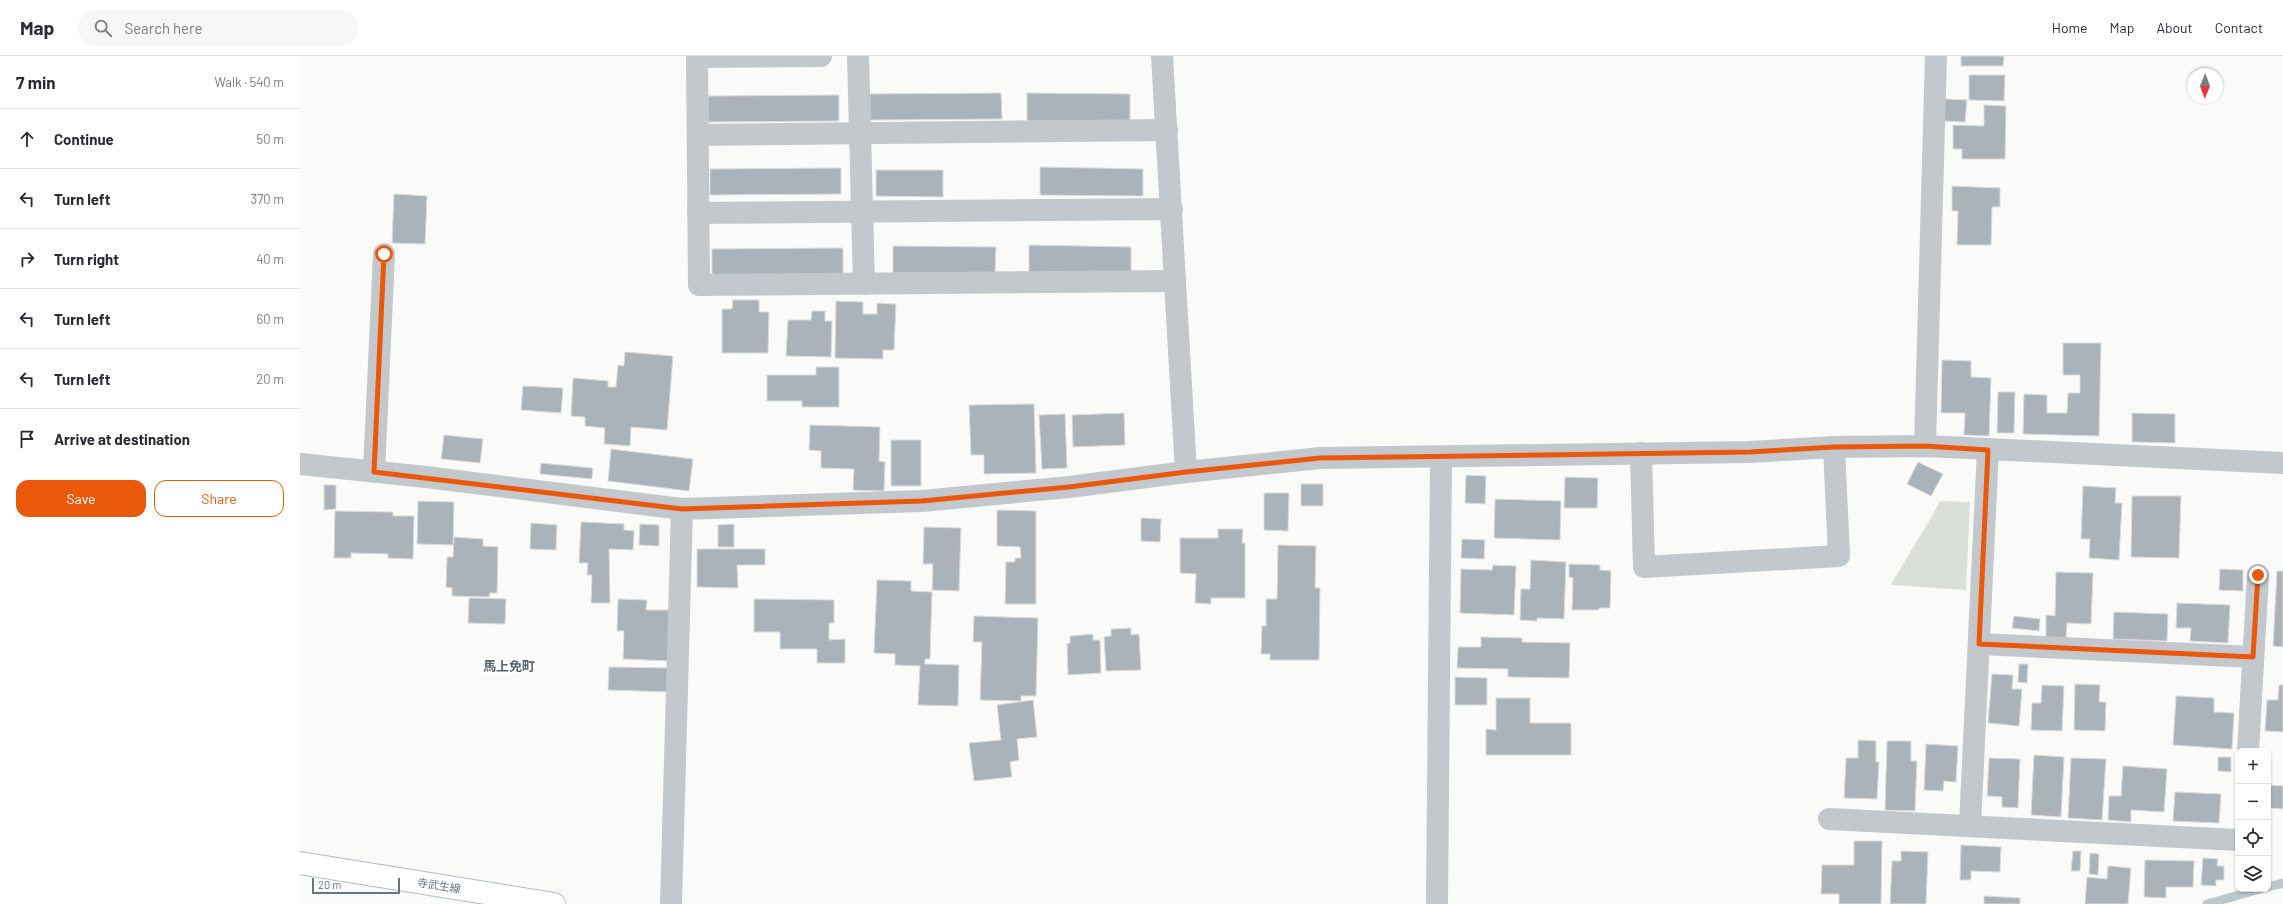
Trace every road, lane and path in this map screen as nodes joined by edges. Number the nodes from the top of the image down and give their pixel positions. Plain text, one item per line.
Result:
1 (821, 56) edge
2 (858, 56) edge
3 (1162, 56) edge
4 (1936, 56) edge
5 (697, 57) edge
6 (1167, 130) junction
7 (860, 133) junction
8 (698, 136) junction
9 (1172, 209) junction
10 (863, 212) junction
11 (698, 213) junction
12 (384, 254) dead end
13 (1175, 281) junction
14 (864, 284) junction
15 (1925, 446) junction
16 (1834, 447) junction
17 (1988, 450) junction
18 (1641, 453) junction
19 (1441, 457) junction
20 (2283, 463) edge
21 (300, 464) edge
22 (374, 472) junction
23 (1186, 472) junction
24 (682, 509) junction
25 (2258, 575) dead end
26 (1979, 644) junction
27 (2253, 657) junction
28 (2248, 748) edge
29 (1829, 819) dead end
30 (1970, 826) junction
31 (2235, 840) edge
32 (300, 863) edge
33 (554, 904) edge
34 (670, 904) edge
35 (1437, 904) edge

1 - 5 street
2 - 7 street
3 - 6 street
4 - 15 street
5 - 8 street
6 - 7 street
6 - 9 street
7 - 8 street
7 - 10 street
8 - 11 street
9 - 10 street
9 - 13 street
10 - 11 street
10 - 14 street
11 - 14 street
12 - 22 street
13 - 14 street
13 - 23 street
15 - 16 street
15 - 17 street
16 - 18 street
16 - 18 street
17 - 20 street
17 - 26 street
18 - 19 street
19 - 23 street
19 - 35 street
21 - 22 street
22 - 24 street
23 - 24 street
24 - 34 street
25 - 27 street
26 - 27 street
26 - 30 street
27 - 28 street
29 - 30 street
30 - 31 street
32 - 33 main road, 寺武生線

